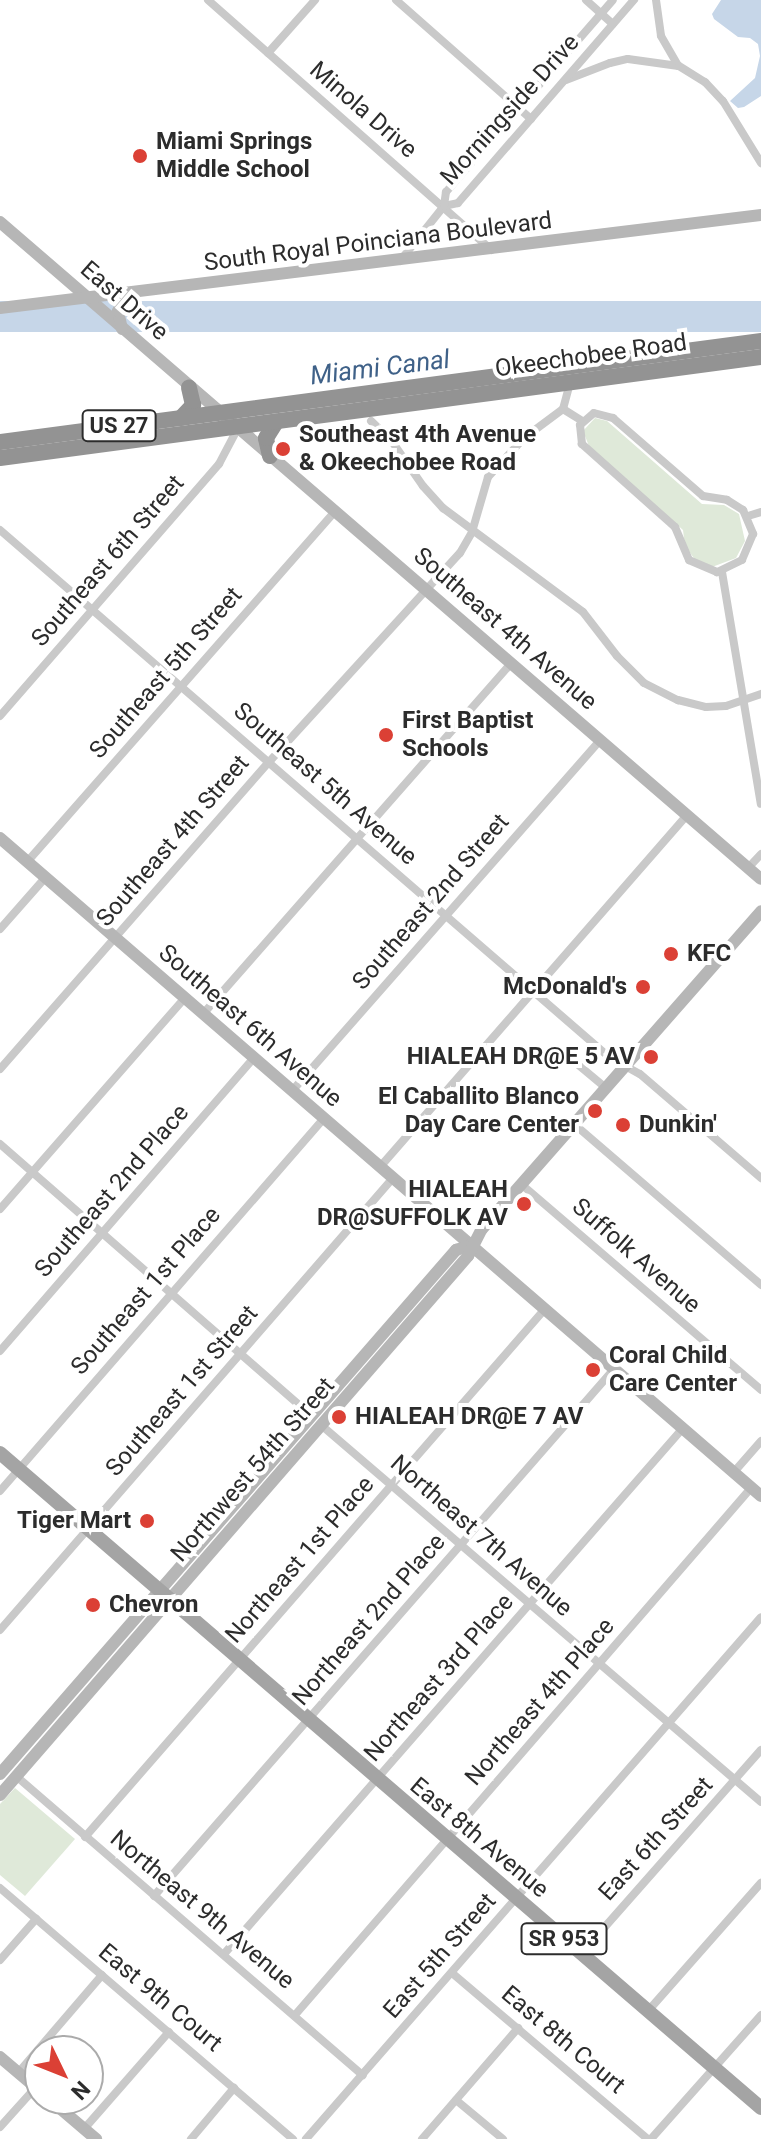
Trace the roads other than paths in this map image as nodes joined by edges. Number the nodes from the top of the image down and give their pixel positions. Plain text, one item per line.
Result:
1 (208, 0) edge
2 (315, 0) edge
3 (396, 0) edge
4 (586, 0) edge
5 (613, 0) edge
6 (634, 0) edge
7 (656, 0) edge
8 (601, 13) junction
9 (613, 24) junction
10 (268, 53) junction
11 (679, 66) junction
12 (563, 82) junction
13 (519, 108) junction
14 (531, 119) junction
15 (761, 163) edge
16 (444, 206) junction
17 (761, 215) edge
18 (0, 222) edge
19 (492, 251) junction
20 (400, 261) junction
21 (135, 293) junction
22 (87, 298) junction
23 (62, 301) junction
24 (0, 308) edge
25 (108, 318) junction
26 (123, 331) junction
27 (761, 341) edge
28 (761, 357) edge
29 (597, 363) junction
30 (570, 382) junction
31 (189, 387) junction
32 (216, 409) junction
33 (563, 409) junction
34 (186, 414) junction
35 (371, 421) dead end
36 (582, 421) junction
37 (276, 422) junction
38 (238, 428) junction
39 (0, 442) edge
40 (270, 456) junction
41 (0, 458) edge
42 (335, 511) junction
43 (761, 512) edge
44 (748, 516) junction
45 (472, 532) junction
46 (1, 533) edge
47 (722, 572) junction
48 (425, 589) junction
49 (93, 611) junction
50 (511, 663) junction
51 (181, 686) junction
52 (761, 694) edge
53 (743, 701) junction
54 (0, 716) edge
55 (600, 740) junction
56 (269, 762) junction
57 (761, 804) edge
58 (687, 815) junction
59 (0, 838) edge
60 (357, 839) junction
61 (761, 854) edge
62 (27, 862) junction
63 (748, 868) junction
64 (45, 878) junction
65 (761, 879) edge
66 (761, 911) edge
67 (445, 915) junction
68 (0, 929) edge
69 (115, 938) junction
70 (533, 991) junction
71 (185, 998) junction
72 (203, 1014) junction
73 (564, 1053) dead end
74 (254, 1058) junction
75 (626, 1065) junction
76 (0, 1069) edge
77 (606, 1088) junction
78 (292, 1091) junction
79 (323, 1119) junction
80 (574, 1124) junction
81 (0, 1144) edge
82 (380, 1167) junction
83 (32, 1172) junction
84 (393, 1178) junction
85 (761, 1178) edge
86 (521, 1184) junction
87 (0, 1209) edge
88 (101, 1234) junction
89 (471, 1245) junction
90 (761, 1285) edge
91 (170, 1294) junction
92 (545, 1309) junction
93 (373, 1344) junction
94 (0, 1351) edge
95 (241, 1354) junction
96 (614, 1369) junction
97 (761, 1390) edge
98 (311, 1415) junction
99 (321, 1425) junction
100 (683, 1428) junction
101 (761, 1441) edge
102 (0, 1453) edge
103 (19, 1469) junction
104 (734, 1472) junction
105 (392, 1485) junction
106 (0, 1491) edge
107 (756, 1492) edge
108 (88, 1529) junction
109 (461, 1544) junction
110 (164, 1595) junction
111 (531, 1604) junction
112 (761, 1617) edge
113 (0, 1630) edge
114 (239, 1660) junction
115 (600, 1663) junction
116 (308, 1720) junction
117 (669, 1722) junction
118 (761, 1750) edge
119 (5, 1770) edge
120 (377, 1780) junction
121 (735, 1780) junction
122 (0, 1783) edge
123 (0, 1795) edge
124 (761, 1802) edge
125 (85, 1837) junction
126 (447, 1839) junction
127 (761, 1883) edge
128 (0, 1888) edge
129 (154, 1896) junction
130 (517, 1899) junction
131 (36, 1919) junction
132 (224, 1954) junction
133 (581, 1954) junction
134 (0, 1960) edge
135 (452, 1973) junction
136 (102, 1975) junction
137 (648, 2011) junction
138 (295, 2015) junction
139 (761, 2015) edge
140 (518, 2028) junction
141 (169, 2032) junction
142 (0, 2057) edge
143 (715, 2068) junction
144 (18, 2073) junction
145 (363, 2075) junction
146 (24, 2078) edge
147 (234, 2088) junction
148 (456, 2100) junction
149 (24, 2103) edge
150 (761, 2108) edge
151 (68, 2115) edge
152 (0, 2127) edge
153 (84, 2129) junction
154 (96, 2139) edge
155 (191, 2139) edge
156 (293, 2139) edge
157 (306, 2139) edge
158 (422, 2139) edge
159 (503, 2139) edge
160 (650, 2139) edge

1 - 10 street, Minola Drive
2 - 10 street
3 - 13 street
4 - 8 street
5 - 8 street, Morningside Drive
6 - 9 street, Morningside Drive
7 - 11 street
8 - 9 street
8 - 13 street, Morningside Drive
9 - 12 street, Morningside Drive
10 - 16 street, Minola Drive
11 - 12 street
11 - 15 street
12 - 14 street, Morningside Drive
13 - 14 street
13 - 16 street, Morningside Drive
14 - 16 street, Morningside Drive
16 - 19 street, Minola Drive
16 - 20 street, Morningside Drive
17 - 19 main road, South Royal Poinciana Boulevard
18 - 22 main road, East Drive
19 - 20 main road, South Royal Poinciana Boulevard
20 - 21 main road, South Royal Poinciana Boulevard
21 - 22 main road, South Royal Poinciana Boulevard
21 - 26 main road
22 - 23 main road, South Royal Poinciana Boulevard
22 - 25 main road, East Drive
23 - 24 main road, South Royal Poinciana Boulevard
23 - 25 main road
25 - 26 main road, East Drive
26 - 31 main road, East Drive
27 - 29 highway, Okeechobee Road / US 27
28 - 30 highway, Okeechobee Road / US 27
29 - 30 highway
29 - 32 highway, Okeechobee Road / US 27
30 - 33 street
30 - 37 highway, Okeechobee Road / US 27
31 - 32 main road, East Drive
31 - 34 highway
32 - 34 highway, Okeechobee Road / US 27
32 - 38 main road, Southeast 4th Avenue
33 - 36 street
33 - 45 street
34 - 39 highway, Okeechobee Road / US 27
35 - 45 street
36 - 44 street
36 - 47 street
37 - 38 highway, Okeechobee Road / US 27
37 - 40 highway
38 - 40 main road, Southeast 4th Avenue
38 - 41 highway, Okeechobee Road / US 27
38 - 49 street, Southeast 6th Street
40 - 42 main road, Southeast 4th Avenue
42 - 48 main road, Southeast 4th Avenue
42 - 51 street, Southeast 5th Street
43 - 44 street
44 - 47 street
45 - 48 street, Southeast 4th Street
45 - 53 street
46 - 49 street, Southeast 5th Avenue
47 - 53 street
48 - 50 main road, Southeast 4th Avenue
48 - 56 street, Southeast 4th Street
49 - 51 street, Southeast 5th Avenue
49 - 54 street, Southeast 6th Street
50 - 55 main road, Southeast 4th Avenue
50 - 60 street
51 - 56 street, Southeast 5th Avenue
51 - 62 street, Southeast 5th Street
52 - 53 street
53 - 57 street
55 - 58 main road, Southeast 4th Avenue
55 - 67 street, Southeast 2nd Street
56 - 60 street, Southeast 5th Avenue
56 - 69 street, Southeast 4th Street
58 - 63 main road, Southeast 4th Avenue
58 - 70 street
59 - 62 main road, Southeast 6th Avenue
60 - 67 street, Southeast 5th Avenue
60 - 72 street
61 - 63 street
62 - 64 main road, Southeast 6th Avenue
63 - 65 main road, Southeast 4th Avenue
64 - 68 street
64 - 69 main road, Southeast 6th Avenue
66 - 75 main road, Northwest 54th Street
67 - 70 street, Southeast 5th Avenue
67 - 78 street, Southeast 2nd Street
69 - 71 main road, Southeast 6th Avenue
69 - 76 street, Southeast 4th Street
70 - 75 street, Southeast 5th Avenue
70 - 82 street
71 - 72 main road, Southeast 6th Avenue
71 - 83 street
72 - 74 main road, Southeast 6th Avenue
73 - 77 street
74 - 78 main road, Southeast 6th Avenue
74 - 88 street, Southeast 2nd Place
75 - 77 main road, Northwest 54th Street
75 - 85 street, Southeast 5th Avenue
77 - 80 main road, Northwest 54th Street
78 - 79 main road, Southeast 6th Avenue
79 - 82 main road, Southeast 6th Avenue
79 - 91 street, Southeast 1st Place
80 - 86 main road, Northwest 54th Street
80 - 90 street
81 - 83 street
82 - 84 main road, Southeast 6th Avenue
83 - 87 street
83 - 88 street
84 - 89 main road, Southeast 6th Avenue
84 - 95 street, Southeast 1st Street
86 - 89 main road, Northwest 54th Street
86 - 97 street, Suffolk Avenue
88 - 91 street
88 - 94 street, Southeast 2nd Place
89 - 92 main road, Southeast 6th Avenue
89 - 93 main road, Northwest 54th Street
89 - 99 main road, Northwest 54th Street
91 - 95 street
91 - 103 street, Southeast 1st Place
92 - 96 main road, Southeast 6th Avenue
92 - 105 street, Northeast 1st Place
93 - 98 main road, Northwest 54th Street
93 - 99 main road
95 - 98 street
95 - 108 street, Southeast 1st Street
96 - 100 main road, Southeast 6th Avenue
96 - 109 street, Northeast 2nd Place
98 - 110 main road, Northwest 54th Street
99 - 105 street, Northeast 7th Avenue
99 - 110 main road, Northwest 54th Street
100 - 104 main road, Southeast 6th Avenue
100 - 111 street, Northeast 3rd Place
101 - 104 street
102 - 103 main road, SR 953
103 - 106 street, Southeast 1st Place
103 - 108 main road, SR 953
104 - 107 main road, Southeast 6th Avenue
105 - 109 street, Northeast 7th Avenue
105 - 114 street, Northeast 1st Place
107 - 115 street, Northeast 4th Place
108 - 110 main road, SR 953
108 - 113 street, Southeast 1st Street
109 - 111 street, Northeast 7th Avenue
109 - 116 street, Northeast 2nd Place
110 - 114 main road, East 8th Avenue / SR 953
110 - 119 main road, Northwest 54th Street
110 - 119 main road, Northwest 54th Street
111 - 115 street, Northeast 7th Avenue
111 - 120 street, Northeast 3rd Place
112 - 117 street, East 5th Street
114 - 116 main road, East 8th Avenue / SR 953
114 - 125 street, Northeast 1st Place
115 - 117 street, Northeast 7th Avenue
115 - 126 street, Northeast 4th Place
116 - 120 main road, East 8th Avenue / SR 953
116 - 129 street, Northeast 2nd Place
117 - 121 street, Northeast 7th Avenue
117 - 130 street, East 5th Street
118 - 121 street, East 6th Street
119 - 122 main road
119 - 123 main road, Northwest 54th Street
119 - 125 street, Northeast 9th Avenue
120 - 126 main road, East 8th Avenue / SR 953
120 - 132 street, Northeast 3rd Place
121 - 124 street, Northeast 7th Avenue
121 - 133 street, East 6th Street
125 - 129 street, Northeast 9th Avenue
126 - 130 main road, East 8th Avenue / SR 953
126 - 138 street, Northeast 4th Place
127 - 137 street
128 - 131 street, East 9th Court
129 - 132 street, Northeast 9th Avenue
130 - 133 main road, East 8th Avenue / SR 953
130 - 135 street, East 5th Street
131 - 134 street
131 - 136 street, East 9th Court
132 - 138 street, Northeast 9th Avenue
133 - 137 main road, East 8th Avenue / SR 953
135 - 140 street, East 8th Court
135 - 145 street, East 5th Street
136 - 141 street, East 9th Court
136 - 144 street
137 - 143 main road, East 8th Avenue / SR 953
138 - 145 street, Northeast 9th Avenue
139 - 143 street
140 - 148 street
140 - 160 street, East 8th Court
141 - 147 street, East 9th Court
141 - 153 street
142 - 144 main road
143 - 150 main road, East 8th Avenue / SR 953
143 - 160 street
144 - 146 main road
145 - 157 street, East 5th Street
147 - 155 street
147 - 156 street, East 9th Court
148 - 158 street
148 - 159 street
149 - 152 street
151 - 153 main road
153 - 154 main road

